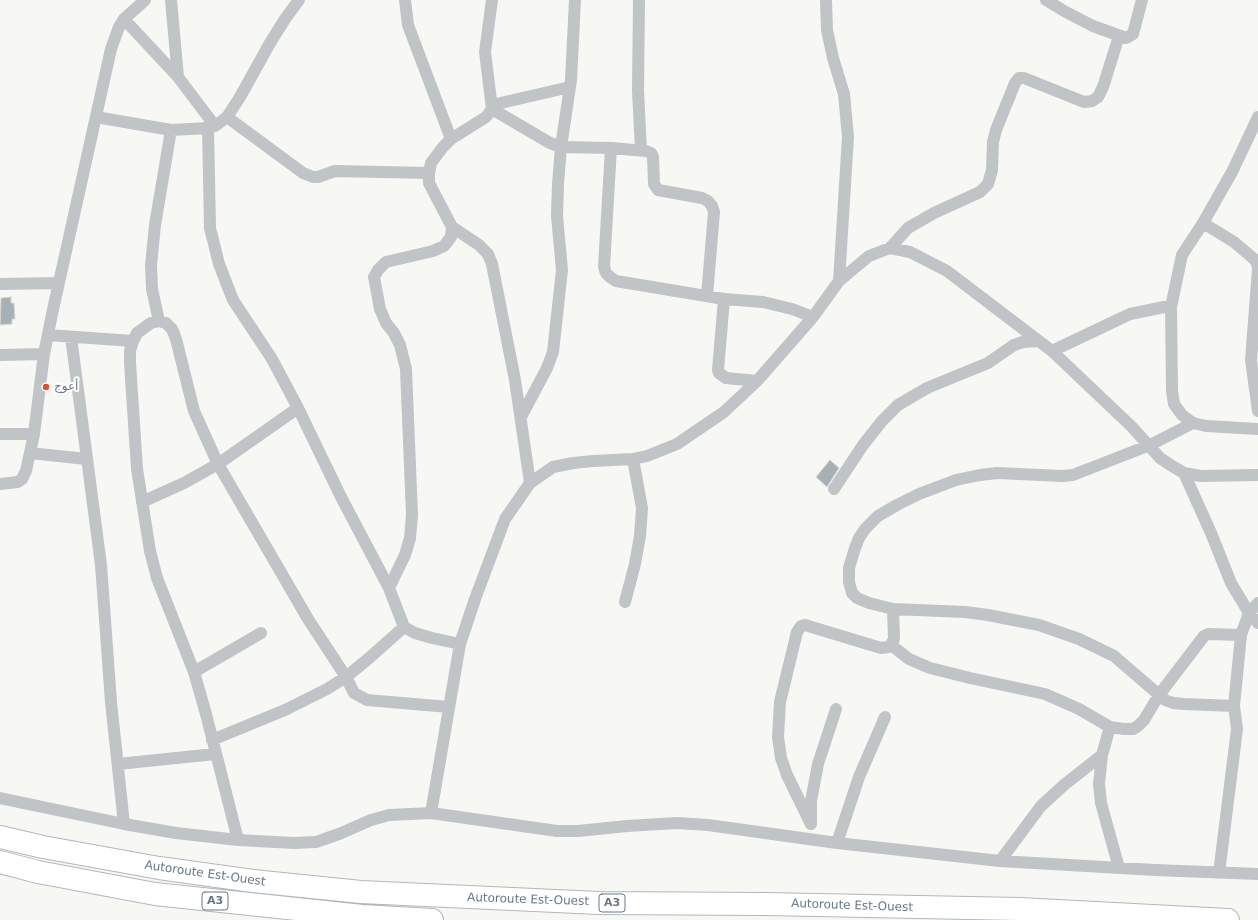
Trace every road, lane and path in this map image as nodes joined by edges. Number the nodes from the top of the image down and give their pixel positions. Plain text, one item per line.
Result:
1 (145, 0) edge
2 (171, 0) edge
3 (299, 0) edge
4 (405, 0) edge
5 (492, 0) edge
6 (575, 0) edge
7 (639, 0) edge
8 (826, 0) edge
9 (1046, 0) edge
10 (1142, 0) edge
11 (124, 19) junction
12 (1119, 36) junction
13 (178, 77) junction
14 (570, 88) junction
15 (492, 107) junction
16 (96, 117) junction
17 (227, 117) junction
18 (1258, 117) edge
19 (211, 127) junction
20 (171, 130) junction
21 (451, 139) junction
22 (561, 147) junction
23 (611, 148) junction
24 (641, 150) junction
25 (429, 173) junction
26 (1203, 223) junction
27 (452, 227) junction
28 (890, 248) junction
29 (839, 281) junction
30 (59, 283) junction
31 (0, 284) edge
32 (707, 296) junction
33 (724, 299) junction
34 (1171, 307) junction
35 (813, 317) junction
36 (159, 321) junction
37 (48, 335) junction
38 (71, 337) junction
39 (133, 341) junction
40 (1038, 341) junction
41 (1052, 351) junction
42 (44, 354) junction
43 (0, 355) edge
44 (1255, 358) edge
45 (757, 381) junction
46 (298, 408) junction
47 (1258, 411) edge
48 (521, 418) junction
49 (1193, 423) junction
50 (1258, 429) edge
51 (0, 434) edge
52 (34, 434) junction
53 (1150, 445) junction
54 (30, 453) junction
55 (86, 459) junction
56 (633, 459) junction
57 (218, 464) junction
58 (1184, 473) junction
59 (1258, 475) edge
60 (530, 483) junction
61 (0, 484) edge
62 (834, 489) dead end
63 (142, 502) junction
64 (389, 588) junction
65 (625, 602) dead end
66 (1258, 603) edge
67 (893, 609) junction
68 (1249, 613) junction
69 (1258, 623) edge
70 (404, 627) junction
71 (261, 632) dead end
72 (1241, 635) junction
73 (460, 644) junction
74 (891, 645) junction
75 (194, 672) junction
76 (346, 677) junction
77 (1159, 695) junction
78 (1234, 706) junction
79 (449, 707) junction
80 (836, 709) dead end
81 (885, 717) dead end
82 (1110, 727) junction
83 (212, 740) junction
84 (215, 754) junction
85 (1102, 755) junction
86 (118, 764) junction
87 (0, 798) edge
88 (431, 813) junction
89 (124, 824) junction
90 (811, 824) junction
91 (0, 836) edge
92 (811, 839) junction
93 (238, 840) junction
94 (837, 843) junction
95 (1000, 861) junction
96 (0, 862) edge
97 (1119, 868) junction
98 (1219, 873) junction
99 (1258, 874) edge
100 (432, 920) edge
101 (1228, 920) edge

1 - 11 street
2 - 13 street
3 - 17 street
4 - 21 street
5 - 15 street
6 - 14 street
7 - 24 street
8 - 29 street
9 - 12 street
10 - 12 street
11 - 13 street
11 - 16 street
12 - 28 street
13 - 19 street
14 - 15 street
14 - 22 street
15 - 21 street
15 - 22 street
16 - 20 street
16 - 30 street
17 - 19 street
17 - 25 street
18 - 26 street
19 - 20 street
19 - 46 street
20 - 36 street
21 - 25 street
22 - 23 street
22 - 48 street
23 - 24 street
23 - 32 street
24 - 32 street
25 - 27 street
26 - 34 street
26 - 44 street
27 - 48 street
27 - 64 street
28 - 29 street
28 - 40 street
29 - 35 street
30 - 31 street
30 - 37 street
32 - 33 street
33 - 35 street
33 - 45 street
34 - 41 street
34 - 49 street
35 - 45 street
36 - 39 street
36 - 57 street
37 - 38 street
37 - 42 street
38 - 39 street
38 - 55 street
39 - 63 street
40 - 41 street
40 - 62 street
41 - 53 street
42 - 43 street
42 - 52 street
44 - 47 street
45 - 56 street
46 - 57 street
46 - 64 street
48 - 60 street
49 - 50 street
49 - 53 street
51 - 52 street
52 - 54 street
53 - 58 street
53 - 67 street
54 - 55 street
54 - 61 street
55 - 86 street
56 - 60 street
56 - 65 street
57 - 63 street
57 - 76 street
58 - 59 street
58 - 68 street
60 - 73 street
63 - 75 street
64 - 70 street
66 - 68 street
67 - 74 street
67 - 77 street
68 - 69 street
68 - 72 street
70 - 73 street
70 - 76 street
71 - 75 street
72 - 77 street
72 - 78 street
73 - 79 street
74 - 82 street
74 - 90 street
75 - 83 street
76 - 79 street
76 - 83 street
77 - 78 street
77 - 82 street
78 - 98 street
79 - 88 street
80 - 90 street
81 - 94 street
82 - 85 street
83 - 84 street
84 - 86 street
84 - 93 street
85 - 95 street
85 - 97 street
86 - 89 street
87 - 89 street
88 - 92 street
88 - 93 street
89 - 93 street
90 - 92 street
91 - 101 highway, Autoroute Est-Ouest / A3
92 - 94 street
94 - 95 street
95 - 97 street
96 - 100 highway, Autoroute Est-Ouest / A3
97 - 98 street
98 - 99 street

